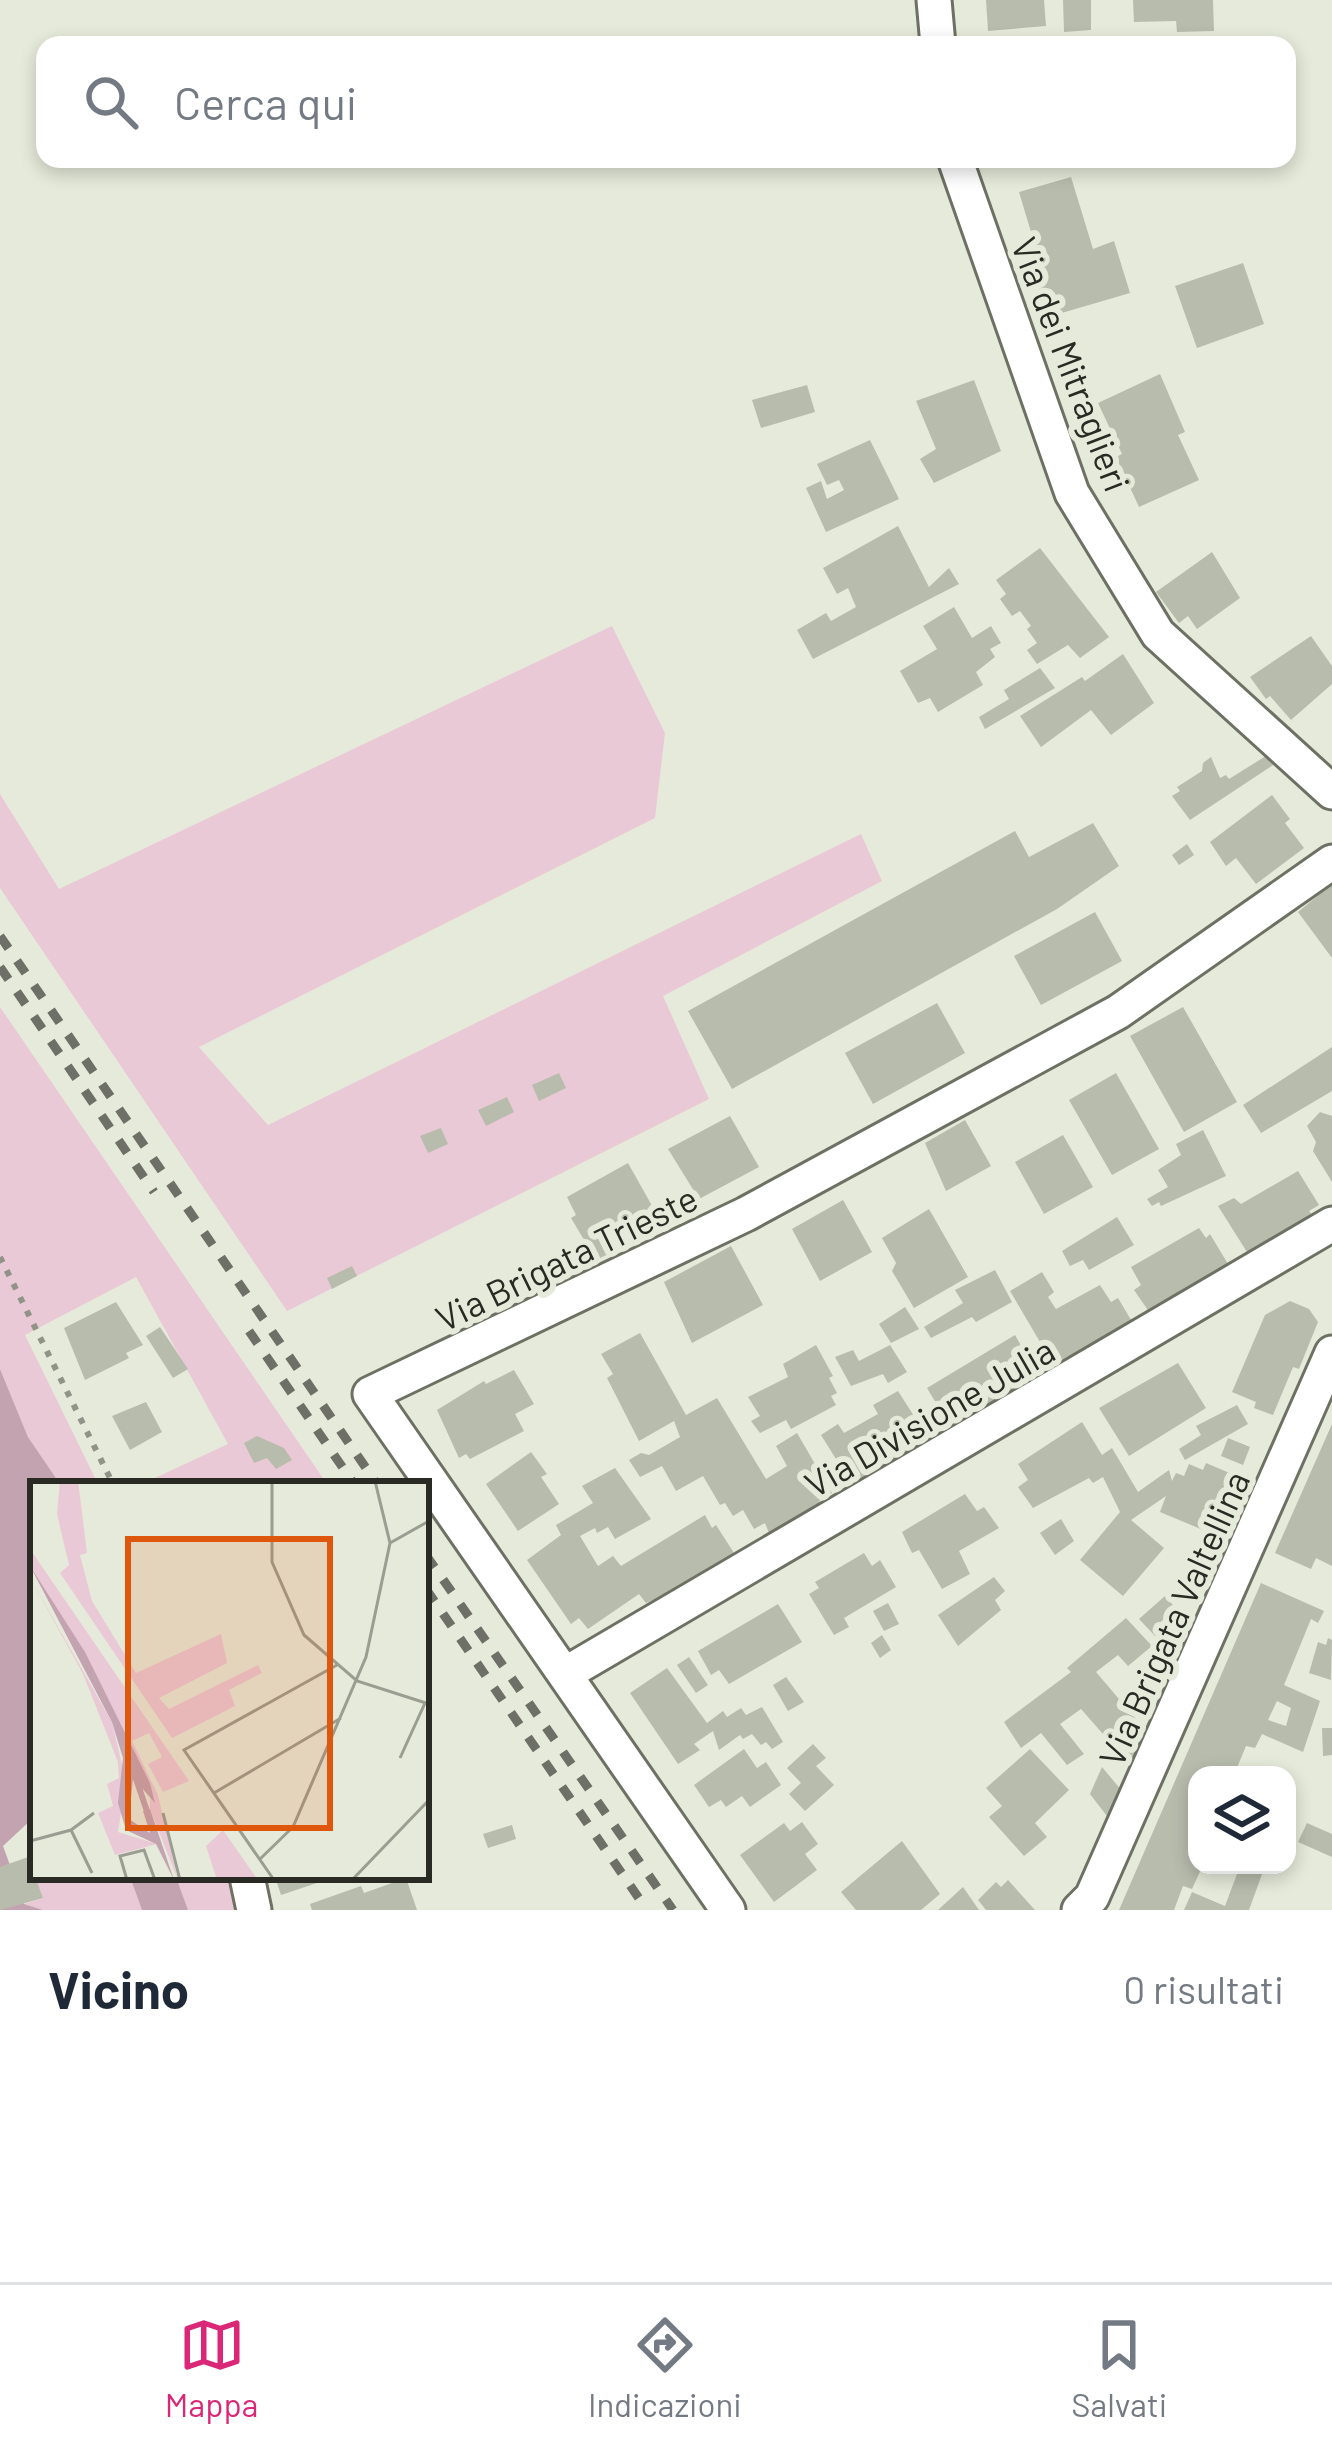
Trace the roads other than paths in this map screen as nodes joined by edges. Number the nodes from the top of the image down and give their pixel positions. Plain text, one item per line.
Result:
1 (934, 0) edge
2 (937, 36) edge
3 (958, 168) edge
4 (1332, 792) edge
5 (1332, 862) edge
6 (1332, 1224) edge
7 (1332, 1353) edge
8 (565, 1674) junction
9 (248, 1880) edge
10 (254, 1910) edge
11 (728, 1910) edge
12 (1079, 1910) edge

1 - 2 street
3 - 4 street, Via dei Mitraglieri
5 - 8 street, Via Brigata Trieste
6 - 8 street, Via Divisione Julia
7 - 12 street, Via Brigata Valtellina
8 - 11 street, Via Brigata Trieste
9 - 10 street

